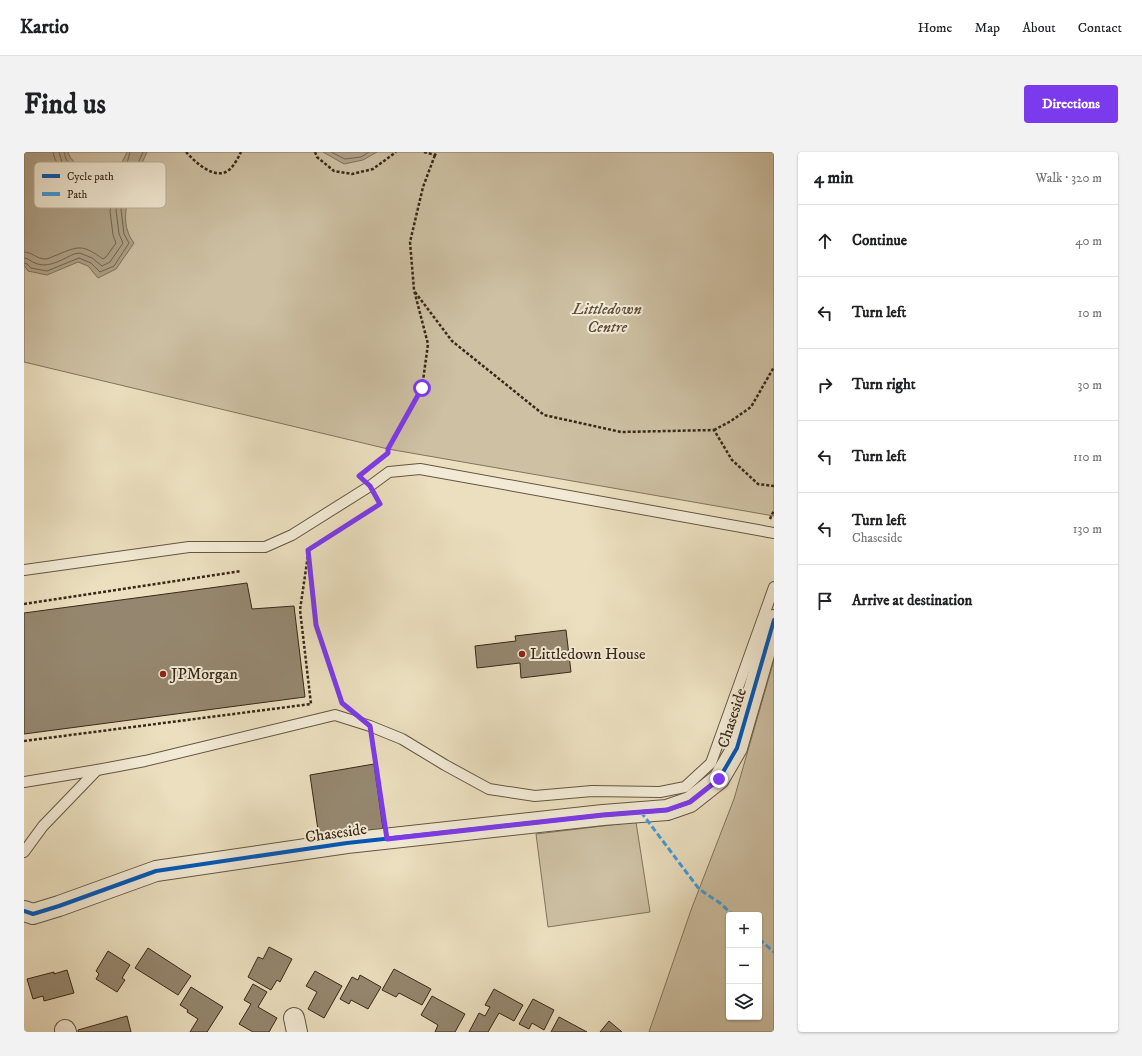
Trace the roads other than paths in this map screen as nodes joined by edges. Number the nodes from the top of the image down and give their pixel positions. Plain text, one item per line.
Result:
1 (774, 533) edge
2 (24, 570) edge
3 (774, 587) edge
4 (774, 620) edge
5 (97, 770) junction
6 (24, 782) edge
7 (24, 852) edge
8 (24, 911) edge

1 - 2 lane
3 - 5 lane
4 - 8 street, Chaseside
5 - 6 lane
5 - 7 lane

